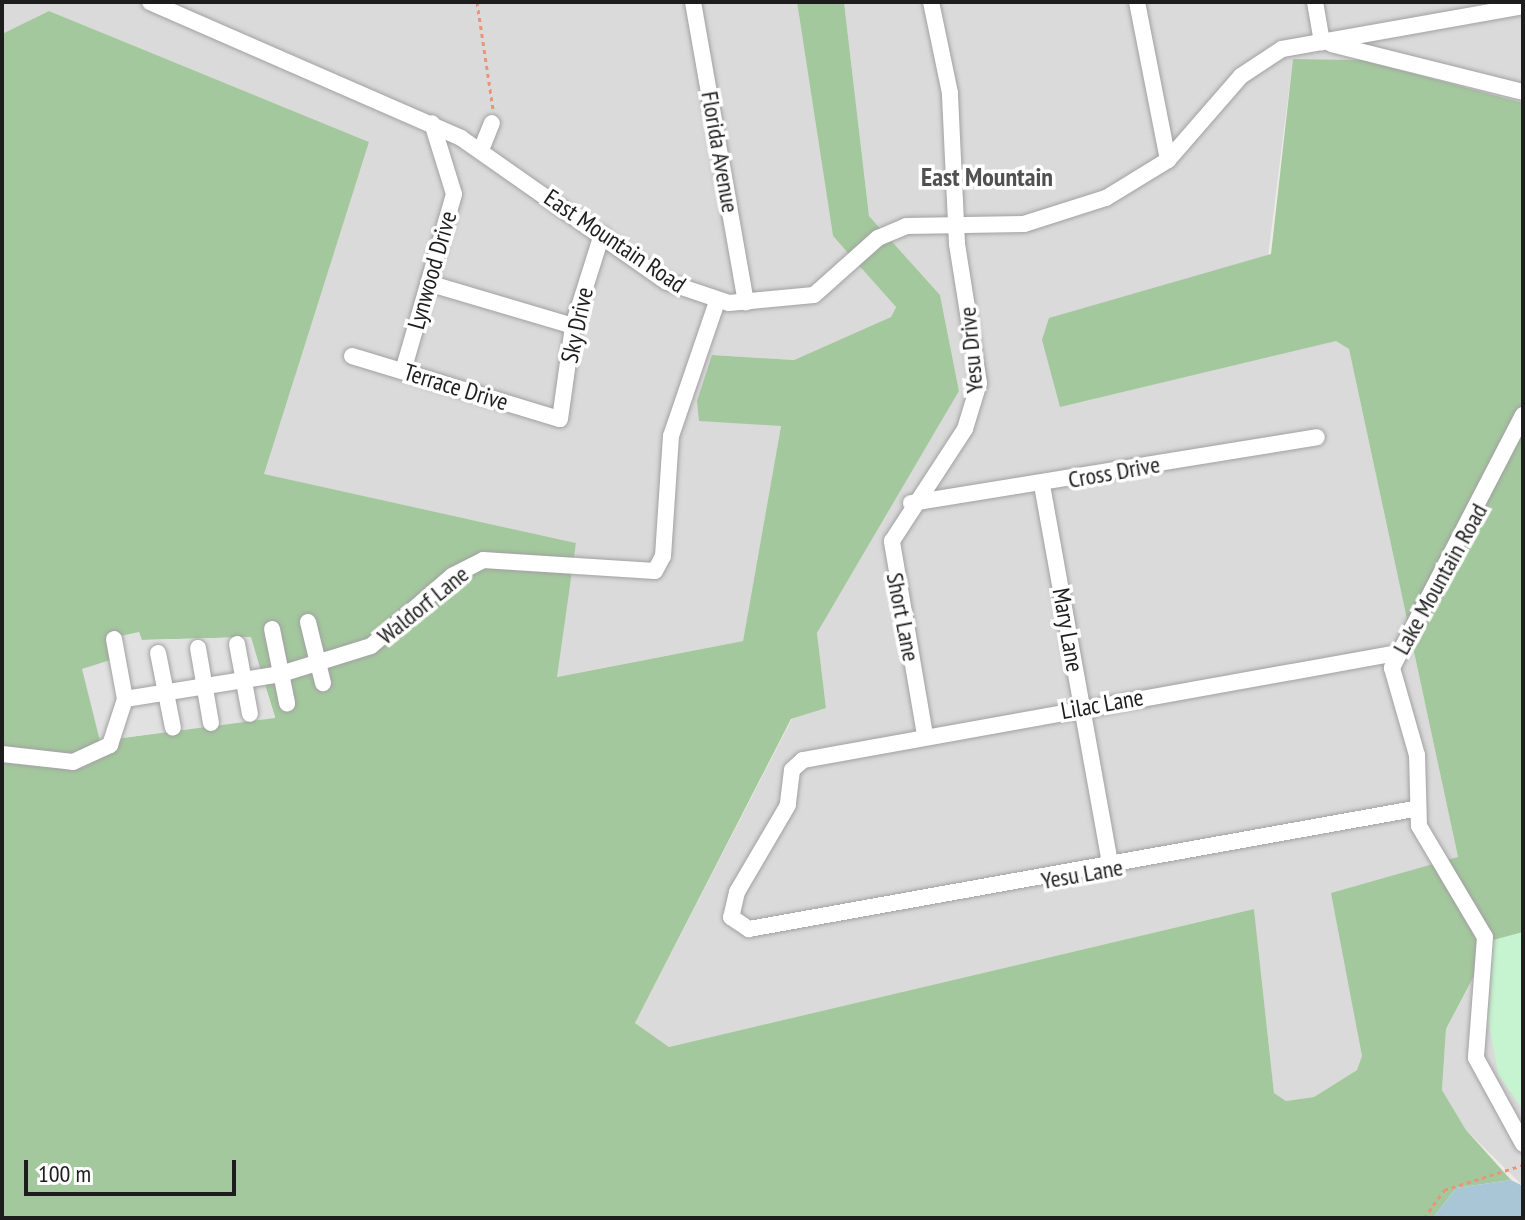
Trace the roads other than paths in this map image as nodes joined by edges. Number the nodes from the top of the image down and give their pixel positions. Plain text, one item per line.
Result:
1 (150, 2) edge
2 (693, 2) edge
3 (931, 2) edge
4 (1137, 2) edge
5 (1315, 2) edge
6 (1523, 6) edge
7 (1473, 9) edge
8 (1322, 42) junction
9 (1523, 92) edge
10 (432, 123) junction
11 (492, 123) road end
12 (481, 150) junction
13 (1168, 160) junction
14 (958, 226) junction
15 (602, 234) junction
16 (428, 283) junction
17 (717, 302) junction
18 (746, 302) junction
19 (573, 326) junction
20 (352, 356) dead end
21 (403, 371) junction
22 (1523, 415) edge
23 (560, 419) joint
24 (1317, 437) dead end
25 (1042, 485) junction
26 (911, 503) junction
27 (308, 622) dead end
28 (272, 629) dead end
29 (114, 639) dead end
30 (237, 644) dead end
31 (198, 648) dead end
32 (158, 653) dead end
33 (1397, 653) junction
34 (318, 663) junction
35 (281, 674) junction
36 (243, 681) junction
37 (323, 683) dead end
38 (205, 686) junction
39 (166, 691) junction
40 (125, 699) junction
41 (287, 703) dead end
42 (1081, 708) junction
43 (250, 714) dead end
44 (211, 723) dead end
45 (173, 728) dead end
46 (925, 735) junction
47 (2, 754) edge
48 (1414, 809) junction
49 (1111, 869) junction
50 (749, 929) joint
51 (1523, 1144) edge

1 - 10 street, East Mountain Road
2 - 18 street, Florida Avenue
3 - 14 street, Yesu Drive
4 - 13 street
5 - 8 street
6 - 7 street, East Mountain Road
7 - 8 street, East Mountain Road
8 - 9 street, East Mountain Road
8 - 13 street, East Mountain Road
10 - 12 street, East Mountain Road
10 - 16 street, Lynwood Drive
11 - 12 street
12 - 15 street, East Mountain Road
13 - 14 street, East Mountain Road
14 - 18 street, East Mountain Road
14 - 26 street, Yesu Drive
15 - 17 street, East Mountain Road
15 - 19 street, Sky Drive
16 - 19 street
16 - 21 street, Lynwood Drive
17 - 18 street, East Mountain Road
17 - 34 street, Waldorf Lane
19 - 23 street, Sky Drive
20 - 21 street, Terrace Drive
21 - 23 street, Terrace Drive
22 - 33 street, Lake Mountain Road
24 - 25 street, Cross Drive
25 - 26 street, Cross Drive
25 - 42 street, Mary Lane
26 - 46 street, Short Lane
27 - 34 street
28 - 35 street
29 - 40 street
30 - 36 street
31 - 38 street
32 - 39 street
33 - 42 street, Lilac Lane
33 - 48 street, Lake Mountain Road
34 - 35 street, Waldorf Lane
34 - 37 street
35 - 36 street, Waldorf Lane
35 - 41 street
36 - 38 street, Waldorf Lane
36 - 43 street
38 - 39 street, Waldorf Lane
38 - 44 street
39 - 40 street, Waldorf Lane
39 - 45 street
40 - 47 street
42 - 46 street, Lilac Lane
42 - 49 street, Mary Lane
46 - 50 street, Lilac Lane
48 - 49 street, Yesu Lane
48 - 51 street
49 - 50 street, Yesu Lane

